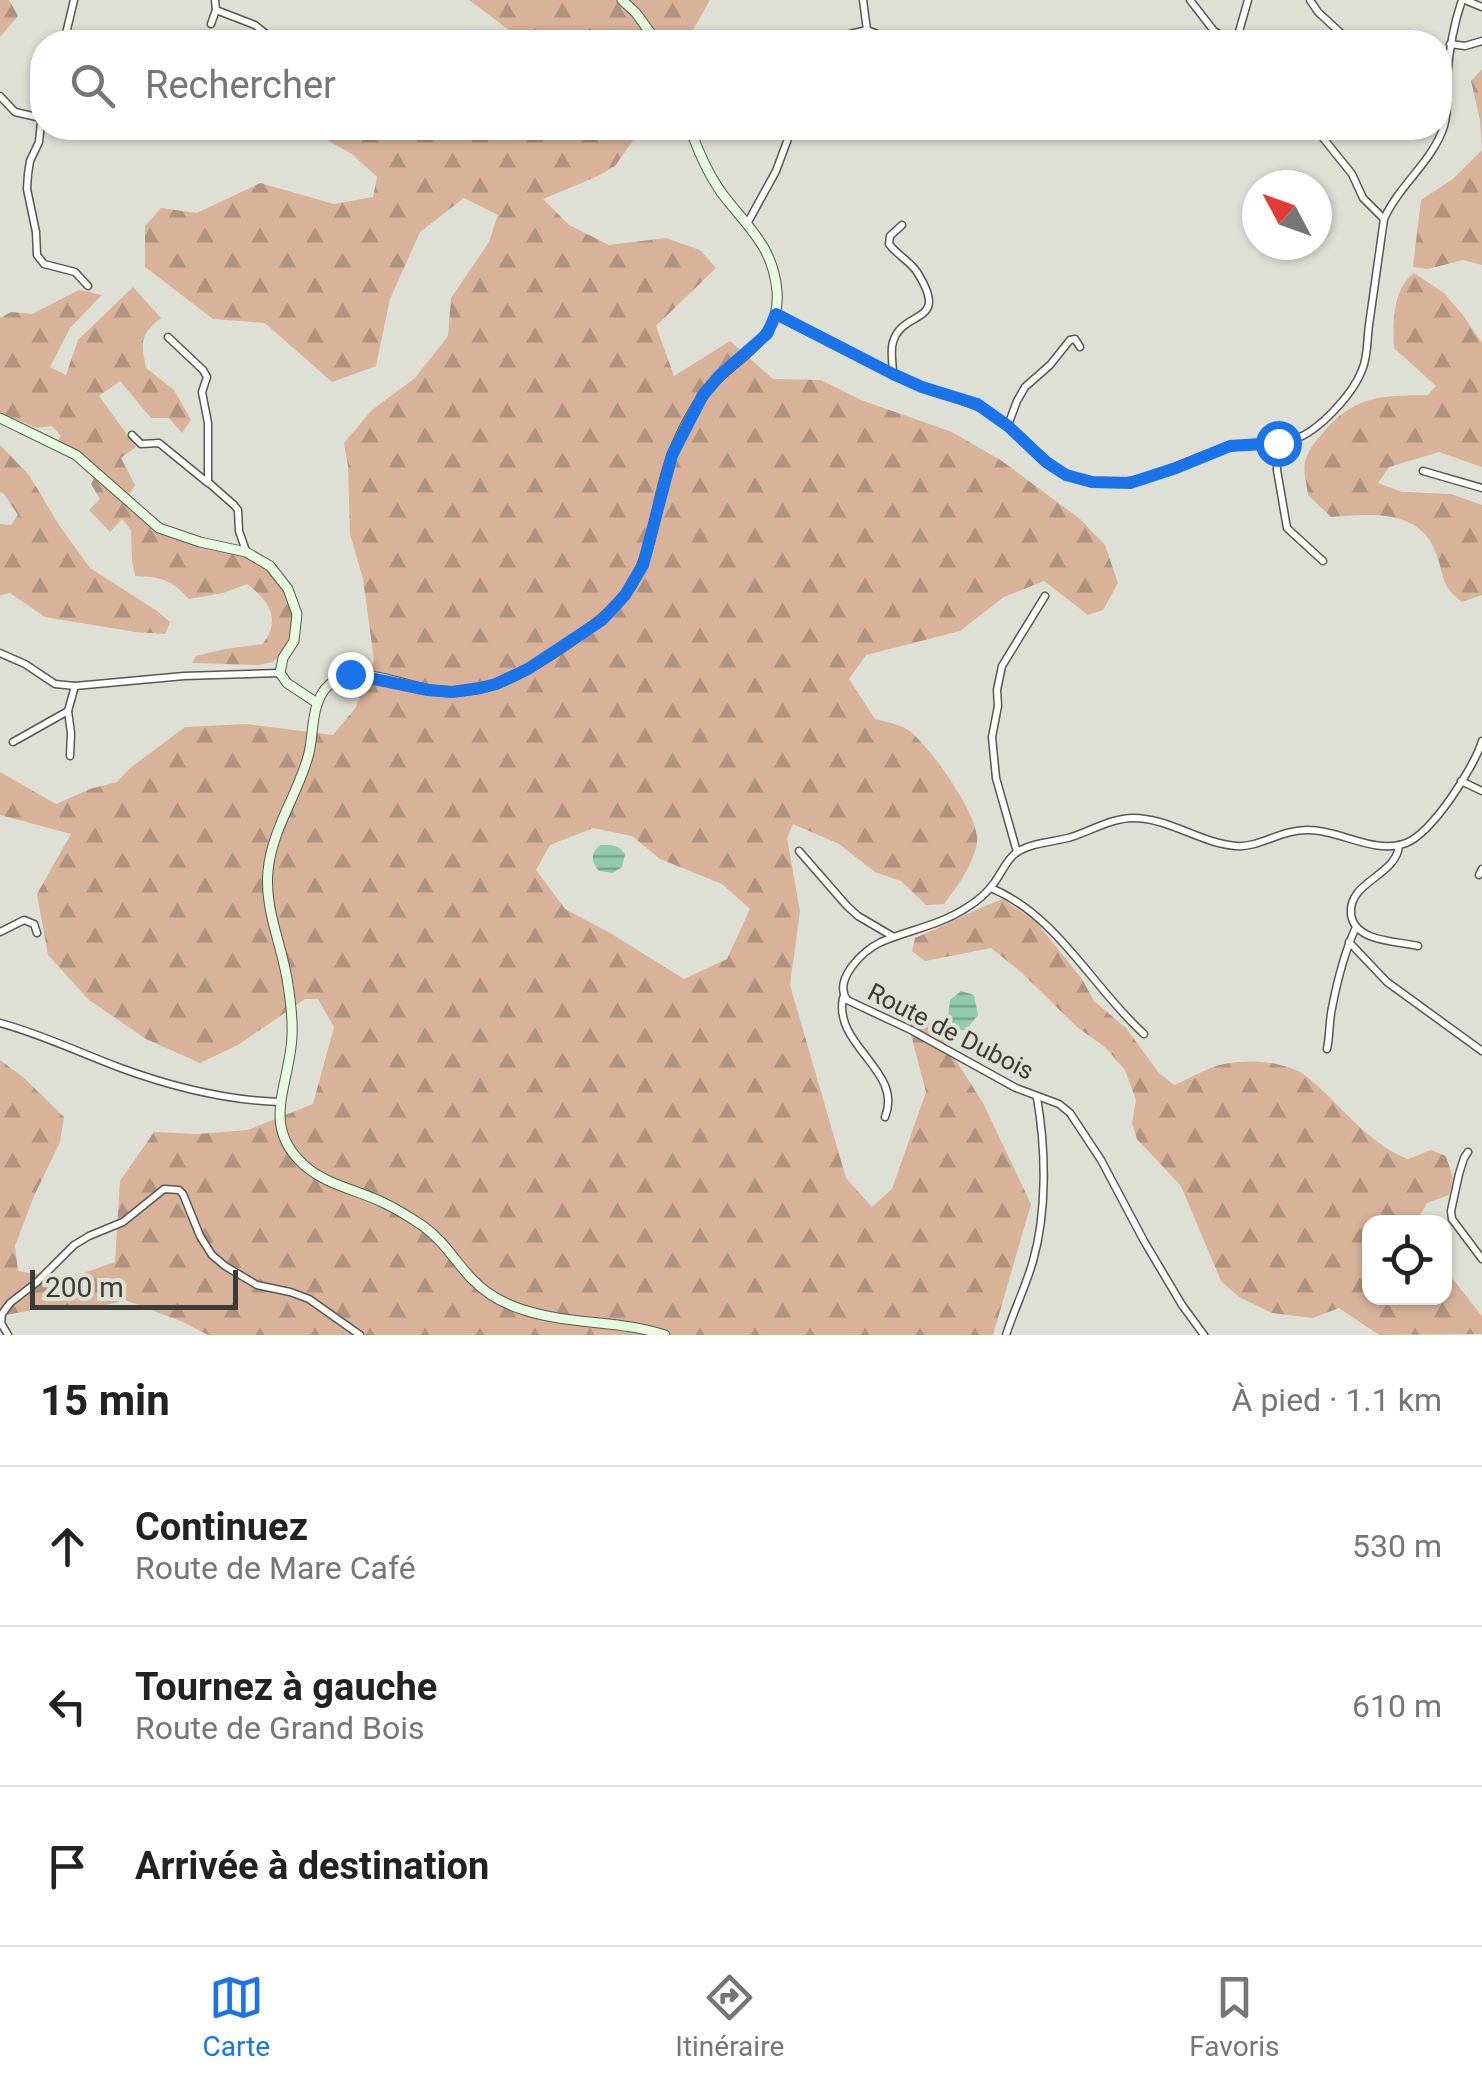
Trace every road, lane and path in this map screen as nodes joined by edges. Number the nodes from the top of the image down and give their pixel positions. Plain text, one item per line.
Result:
1 (74, 0) edge
2 (216, 0) edge
3 (622, 0) edge
4 (863, 0) edge
5 (1190, 0) edge
6 (1248, 0) edge
7 (1310, 0) edge
8 (1464, 0) edge
9 (1482, 7) edge
10 (216, 10) junction
11 (211, 24) dead end
12 (67, 30) edge
13 (261, 30) edge
14 (648, 30) edge
15 (867, 30) edge
16 (1213, 30) edge
17 (1239, 30) edge
18 (1338, 30) edge
19 (1452, 35) edge
20 (1482, 42) edge
21 (1452, 44) edge
22 (0, 96) edge
23 (30, 114) edge
24 (38, 140) edge
25 (695, 140) edge
26 (788, 140) edge
27 (1325, 140) edge
28 (1437, 140) edge
29 (1384, 219) junction
30 (748, 222) junction
31 (902, 225) dead end
32 (88, 286) dead end
33 (776, 314) junction
34 (168, 336) dead end
35 (1080, 347) dead end
36 (893, 374) junction
37 (0, 418) edge
38 (1008, 426) junction
39 (132, 436) dead end
40 (1278, 443) junction
41 (1422, 471) dead end
42 (208, 482) junction
43 (1482, 488) edge
44 (246, 552) junction
45 (1324, 561) dead end
46 (1045, 596) dead end
47 (0, 653) edge
48 (280, 673) junction
49 (75, 686) junction
50 (317, 703) junction
51 (68, 712) junction
52 (13, 742) dead end
53 (1482, 742) edge
54 (70, 756) dead end
55 (1462, 781) junction
56 (1482, 791) edge
57 (1399, 845) junction
58 (799, 850) dead end
59 (1017, 852) junction
60 (991, 888) junction
61 (1356, 927) junction
62 (0, 932) edge
63 (37, 933) dead end
64 (894, 937) junction
65 (1349, 942) junction
66 (1418, 946) dead end
67 (844, 996) junction
68 (0, 1023) edge
69 (1144, 1034) dead end
70 (1327, 1049) dead end
71 (1482, 1051) edge
72 (1037, 1098) junction
73 (279, 1102) junction
74 (884, 1117) dead end
75 (1468, 1152) dead end
76 (1482, 1259) edge
77 (3, 1330) edge
78 (360, 1335) edge
79 (665, 1335) edge
80 (1006, 1335) edge
81 (1204, 1335) edge

1 - 12 street
2 - 10 street
3 - 14 main road
4 - 15 street
5 - 16 street
6 - 17 street
7 - 18 street
8 - 9 street
8 - 19 street
10 - 11 street
10 - 13 street
20 - 21 street
22 - 23 street
24 - 32 street
25 - 30 main road
26 - 30 street
27 - 29 street
28 - 29 street
29 - 40 street
30 - 33 main road
31 - 36 street
33 - 36 street
33 - 50 main road
34 - 42 street
35 - 38 street
36 - 38 street
37 - 44 main road
38 - 40 street
39 - 42 street
40 - 45 street
41 - 43 street
42 - 44 street
44 - 48 main road
46 - 59 street
47 - 49 street
48 - 49 street
48 - 50 main road
49 - 51 street
50 - 73 main road
51 - 52 street
51 - 54 street
53 - 55 street
55 - 56 street
55 - 57 street
57 - 59 street
57 - 61 street
58 - 64 street
59 - 60 street, Route de Dubois
60 - 64 street, Route de Dubois
60 - 69 street
61 - 65 street
61 - 66 street
62 - 63 street
64 - 67 street, Route de Dubois
65 - 70 street
65 - 71 street
67 - 72 street, Route de Dubois
67 - 74 street
68 - 73 street
72 - 80 street
72 - 81 street, Route de Dubois
73 - 79 main road
75 - 76 street
77 - 78 street

